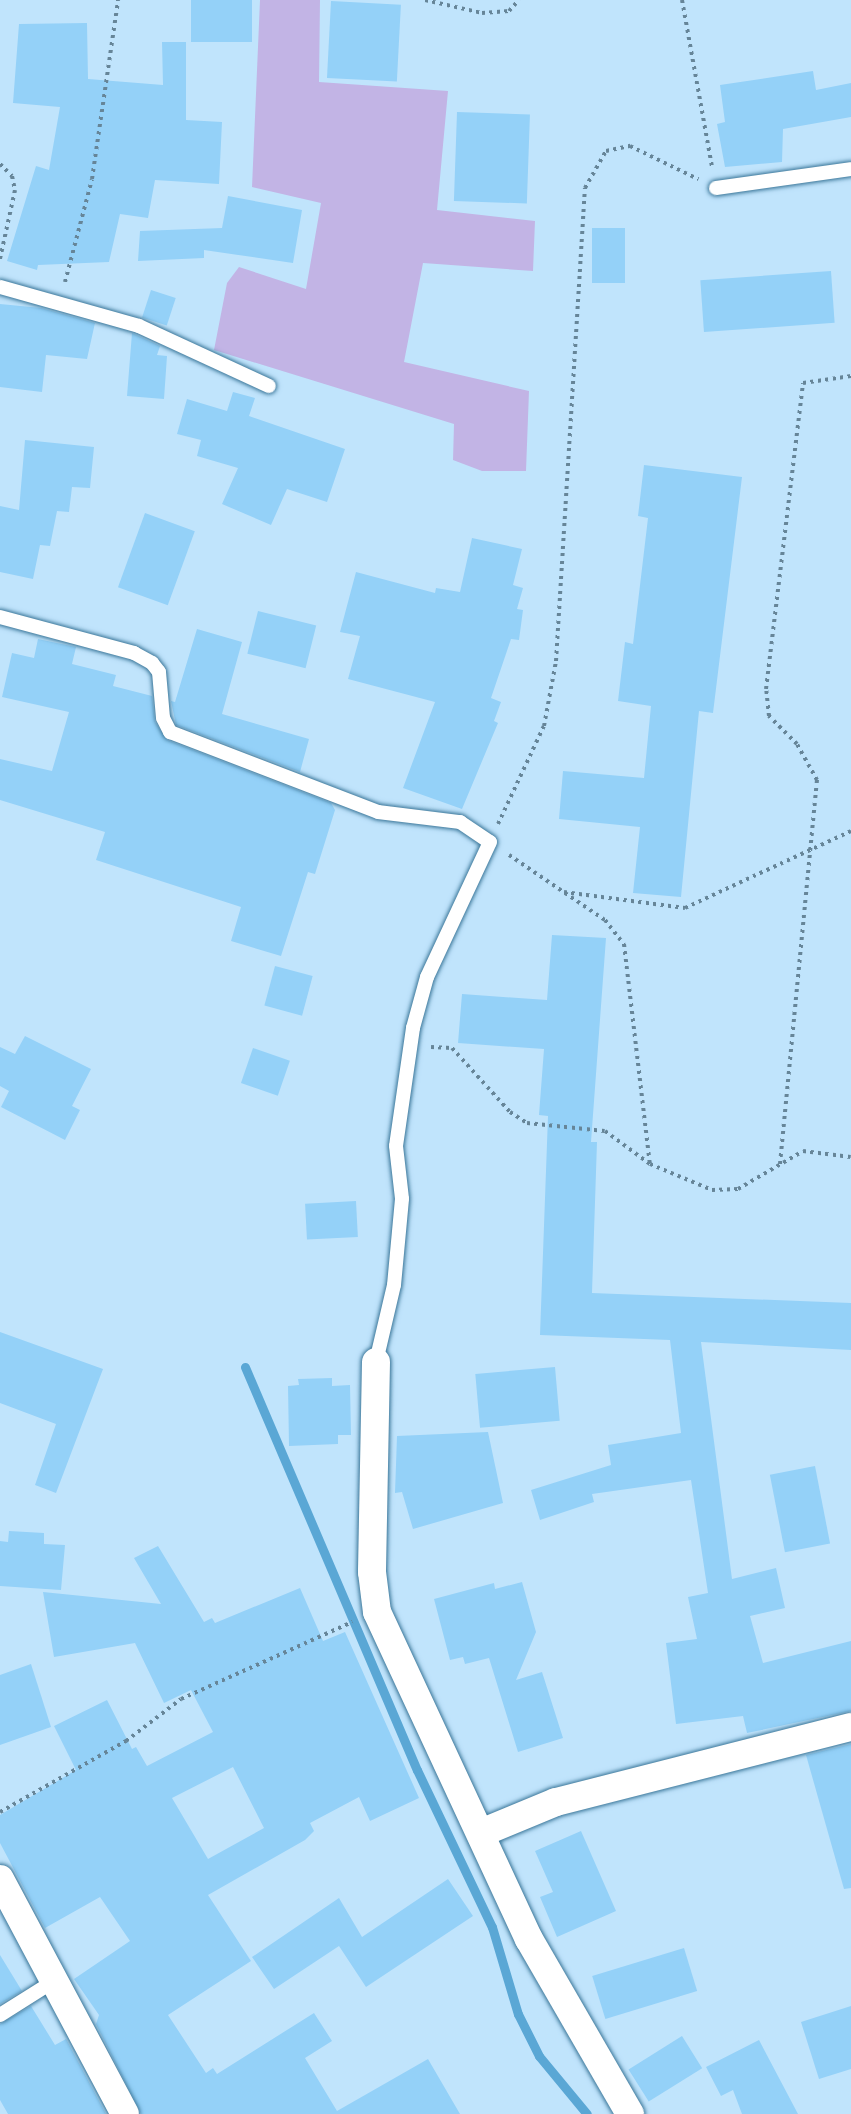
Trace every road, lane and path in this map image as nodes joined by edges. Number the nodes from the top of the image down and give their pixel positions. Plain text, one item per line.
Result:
1 (118, 0) edge
2 (425, 0) edge
3 (519, 0) edge
4 (682, 0) edge
5 (0, 164) edge
6 (851, 169) edge
7 (716, 188) junction
8 (0, 259) edge
9 (0, 287) edge
10 (59, 303) junction
11 (851, 376) edge
12 (269, 386) dead end
13 (0, 617) edge
14 (851, 831) edge
15 (490, 842) junction
16 (811, 848) junction
17 (562, 892) junction
18 (410, 1045) junction
19 (851, 1157) edge
20 (650, 1164) junction
21 (780, 1164) junction
22 (376, 1362) joint
23 (345, 1625) dead end
24 (851, 1727) edge
25 (0, 1812) edge
26 (481, 1833) junction
27 (0, 1879) edge
28 (54, 1981) junction
29 (0, 2015) edge
30 (125, 2114) edge
31 (630, 2114) edge

1 - 10 path
2 - 3 path
4 - 7 path
5 - 8 path
6 - 7 lane
7 - 15 path
9 - 10 lane
10 - 12 lane
11 - 16 path
13 - 15 lane
14 - 16 path
15 - 17 path
15 - 18 lane
16 - 17 path
16 - 21 path
17 - 20 path
18 - 20 path
18 - 22 lane
19 - 21 path
20 - 21 path
22 - 26 street
23 - 25 path
24 - 26 street
26 - 31 street
27 - 28 street
28 - 29 lane
28 - 30 street

